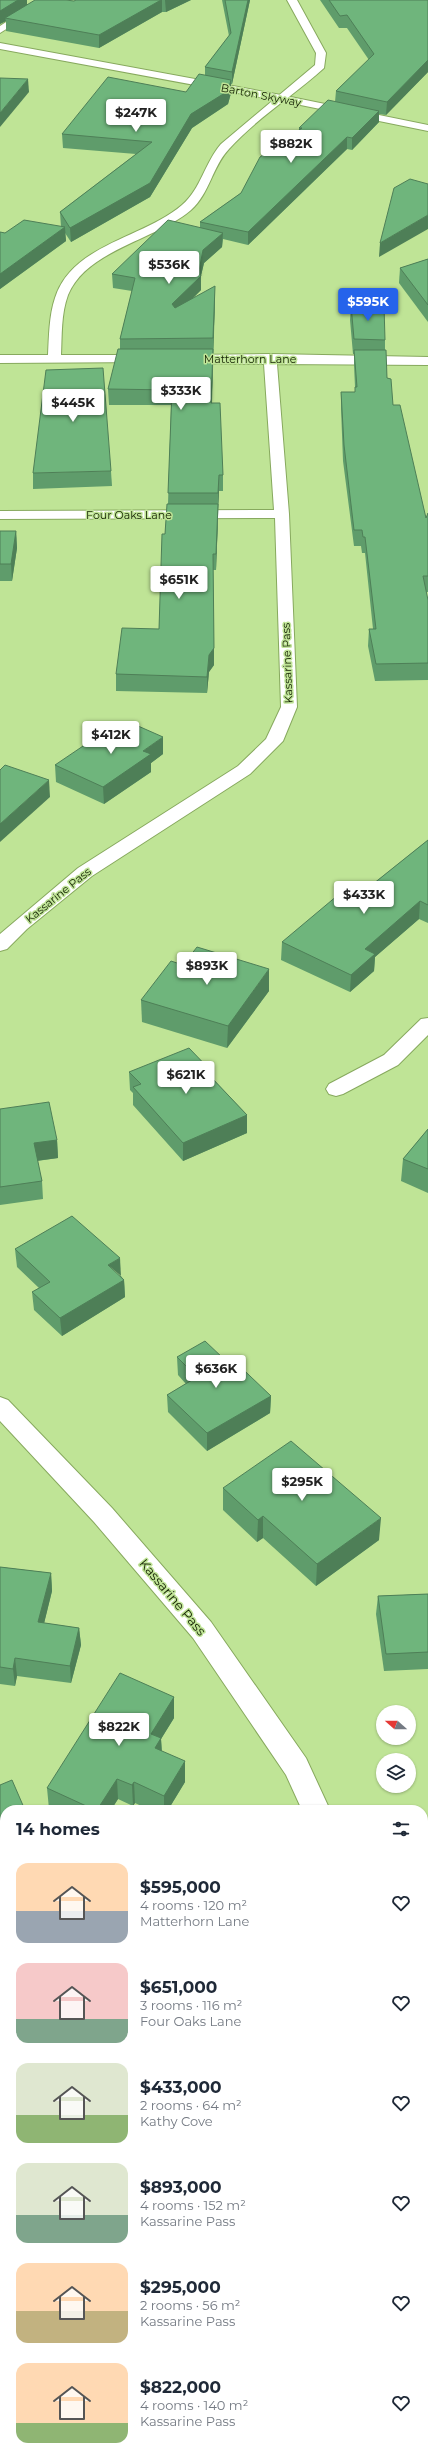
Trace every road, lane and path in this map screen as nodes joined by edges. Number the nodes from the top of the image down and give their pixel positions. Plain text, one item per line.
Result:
1 (47, 0) edge
2 (292, 0) edge
3 (0, 30) edge
4 (0, 46) edge
5 (281, 98) junction
6 (428, 128) edge
7 (270, 358) junction
8 (0, 359) edge
9 (54, 360) junction
10 (428, 362) edge
11 (282, 514) junction
12 (0, 515) edge
13 (0, 945) edge
14 (428, 1024) edge
15 (336, 1089) dead end
16 (0, 1406) edge
17 (314, 1805) edge

1 - 3 street
2 - 5 street
4 - 5 street, Barton Skyway
5 - 6 street, Barton Skyway
5 - 9 street
7 - 9 street, Matterhorn Lane
7 - 10 street, Matterhorn Lane
7 - 11 street, Kassarine Pass
8 - 9 street, Matterhorn Lane
11 - 12 street, Four Oaks Lane
11 - 13 street, Kassarine Pass
14 - 15 street
16 - 17 street, Kassarine Pass

